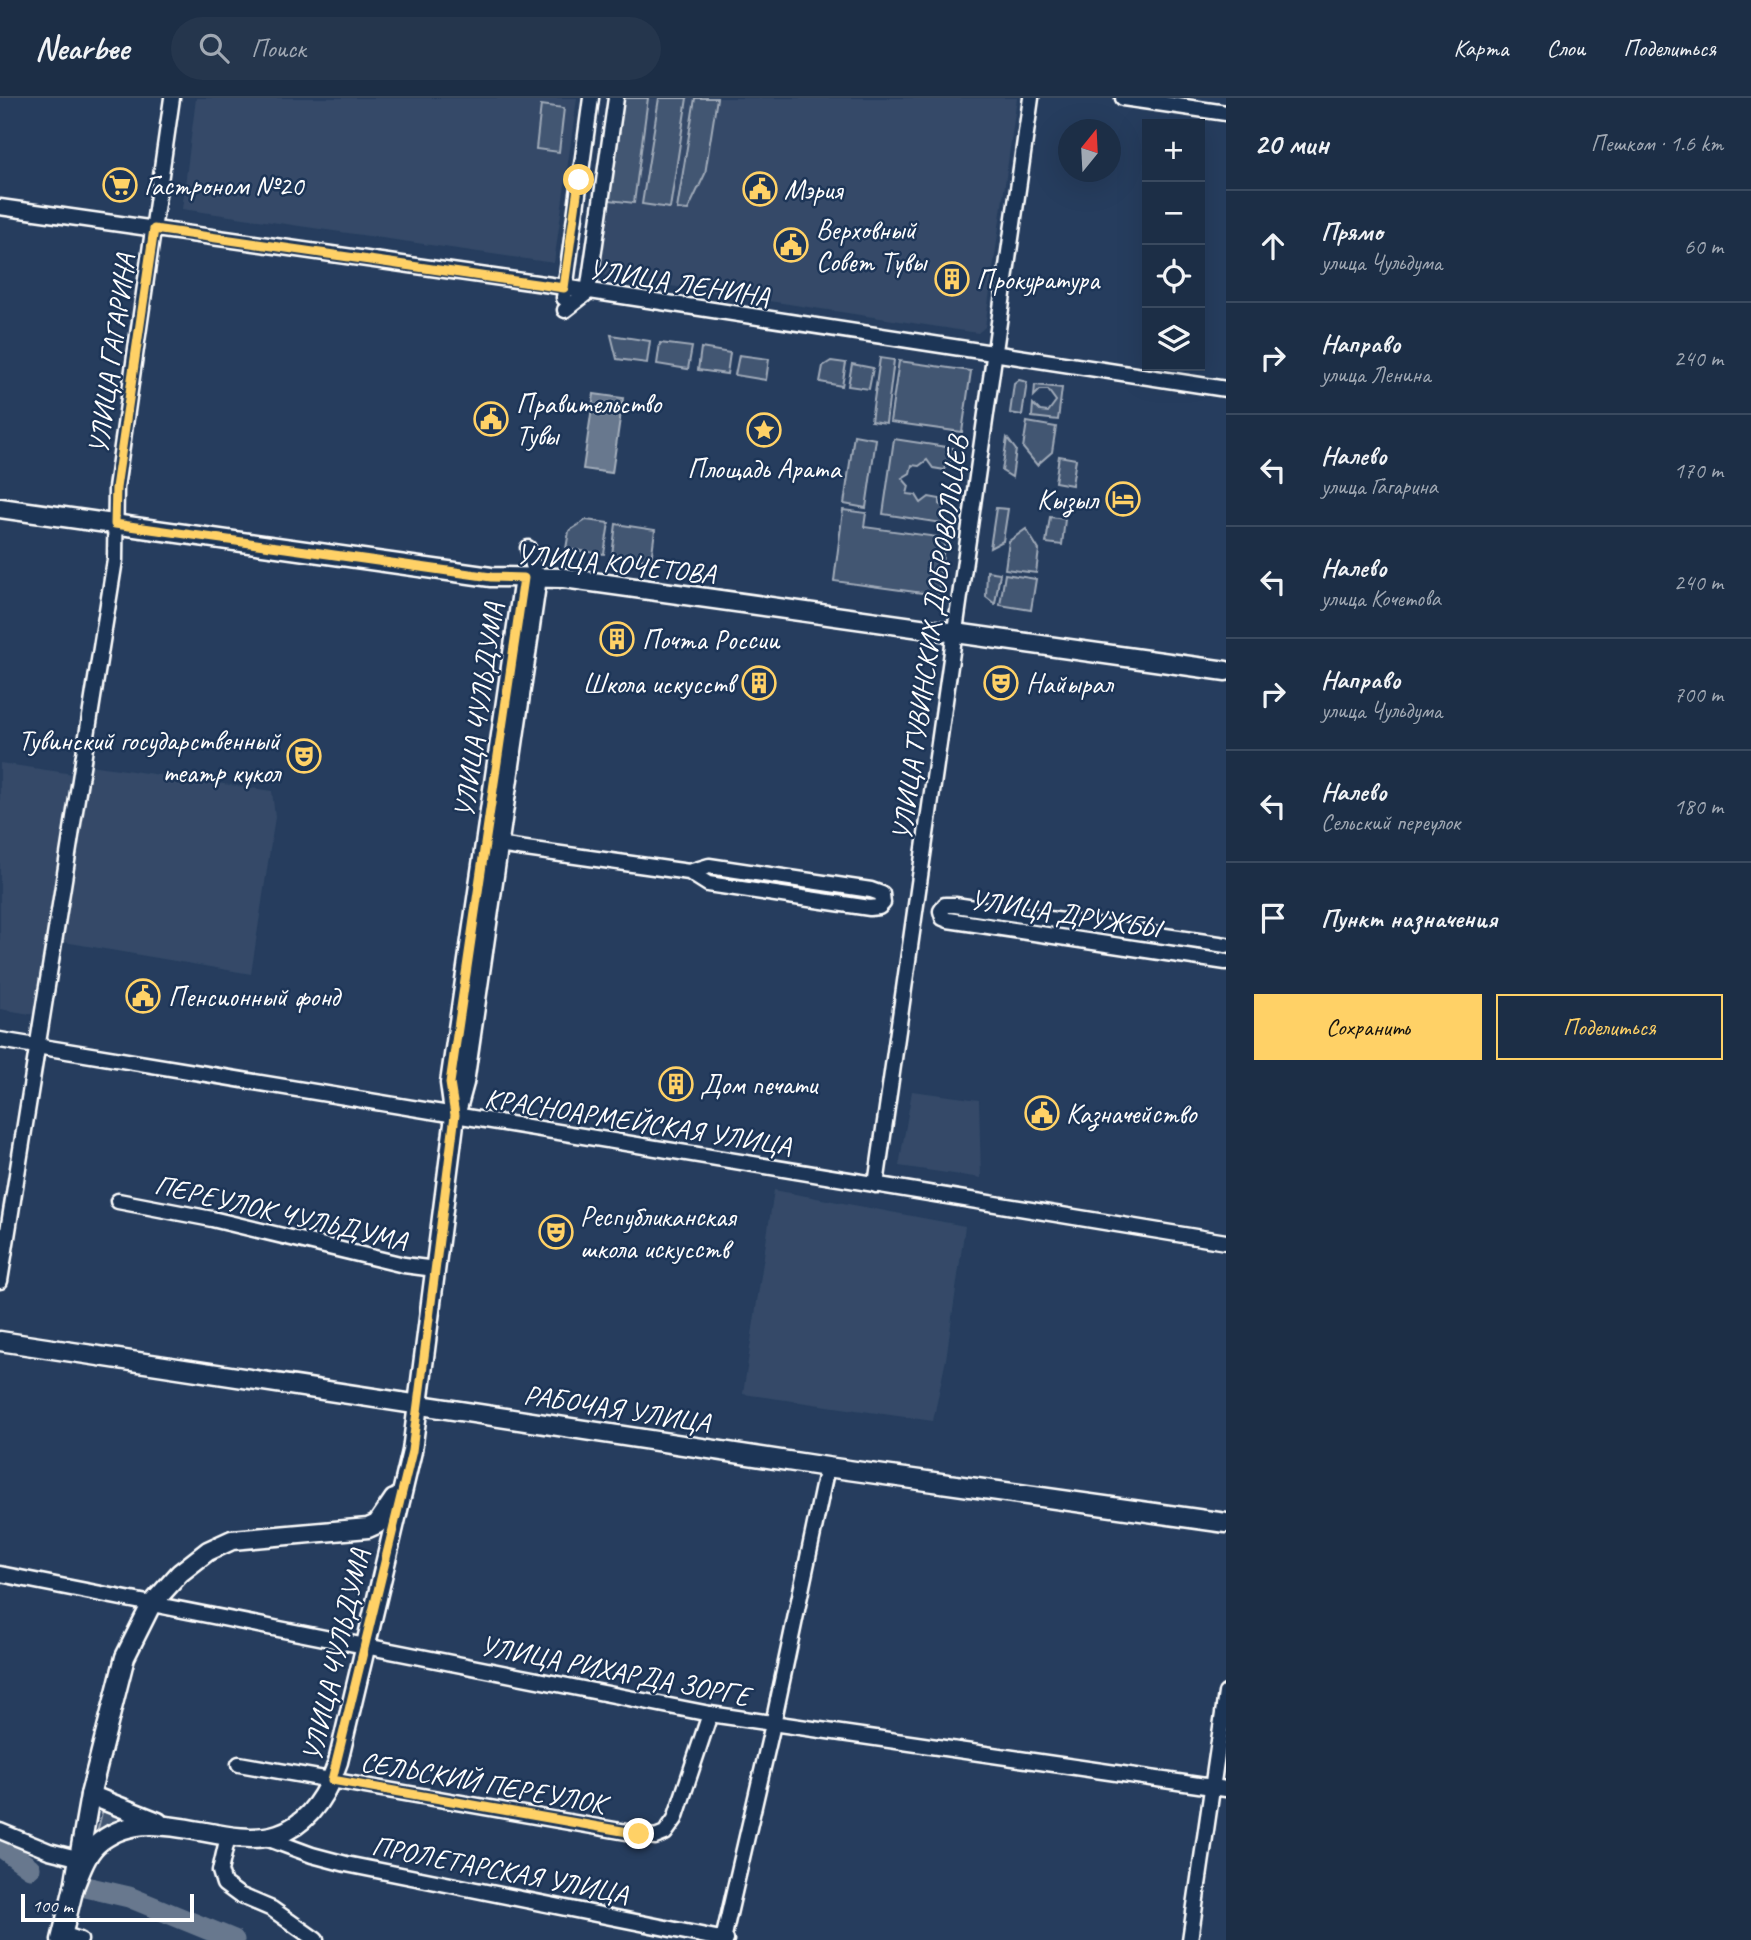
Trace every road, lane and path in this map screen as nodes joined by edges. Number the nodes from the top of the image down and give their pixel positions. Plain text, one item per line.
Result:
1 (172, 98) edge
2 (591, 98) edge
3 (616, 98) edge
4 (1031, 98) edge
5 (1123, 98) edge
6 (1226, 113) edge
7 (0, 207) edge
8 (154, 229) junction
9 (564, 288) junction
10 (588, 292) junction
11 (994, 355) junction
12 (1226, 389) edge
13 (0, 508) edge
14 (115, 524) junction
15 (531, 578) junction
16 (955, 634) junction
17 (1226, 671) edge
18 (492, 845) junction
19 (688, 872) junction
20 (1057, 920) junction
21 (1055, 936) junction
22 (1226, 944) edge
23 (1226, 962) edge
24 (0, 1040) edge
25 (37, 1046) junction
26 (455, 1115) junction
27 (876, 1185) junction
28 (118, 1201) dead end
29 (6, 1203) edge
30 (1226, 1242) edge
31 (435, 1269) junction
32 (0, 1281) edge
33 (0, 1341) edge
34 (418, 1405) junction
35 (827, 1467) junction
36 (405, 1481) junction
37 (1226, 1523) edge
38 (368, 1528) junction
39 (387, 1549) junction
40 (0, 1574) edge
41 (151, 1605) junction
42 (366, 1647) junction
43 (1226, 1693) edge
44 (710, 1714) junction
45 (774, 1724) junction
46 (239, 1764) dead end
47 (332, 1780) junction
48 (1219, 1788) edge
49 (90, 1795) junction
50 (183, 1829) junction
51 (0, 1831) edge
52 (228, 1836) junction
53 (266, 1838) junction
54 (77, 1858) junction
55 (74, 1887) junction
56 (61, 1937) edge
57 (80, 1940) edge
58 (316, 1940) edge
59 (724, 1940) edge
60 (1190, 1940) edge

1 - 8 street, УЛИЦА ГАГАРИНА
2 - 9 street
3 - 10 street
4 - 11 street, УЛИЦА ТУВИНСКИХ ДОБРОВОЛЬЦЕВ
5 - 6 street
7 - 8 street, УЛИЦА ЛЕНИНА
8 - 9 street, УЛИЦА ЛЕНИНА
8 - 14 street, УЛИЦА ГАГАРИНА
9 - 10 street, УЛИЦА ЛЕНИНА
9 - 10 street
10 - 11 street, УЛИЦА ЛЕНИНА
11 - 12 street, УЛИЦА ЛЕНИНА
11 - 16 street, УЛИЦА ТУВИНСКИХ ДОБРОВОЛЬЦЕВ
13 - 14 main road, УЛИЦА КОЧЕТОВА
14 - 15 main road, УЛИЦА КОЧЕТОВА
14 - 25 street, УЛИЦА ГАГАРИНА
15 - 16 main road, УЛИЦА КОЧЕТОВА
15 - 18 main road, УЛИЦА ЧУЛЬДУМА
16 - 17 main road, УЛИЦА КОЧЕТОВА
16 - 27 street, УЛИЦА ТУВИНСКИХ ДОБРОВОЛЬЦЕВ
18 - 19 street
18 - 26 main road, УЛИЦА ЧУЛЬДУМА
19 - 19 street
20 - 21 street
20 - 21 street, УЛИЦА ДРУЖБЫ
20 - 22 street, УЛИЦА ДРУЖБЫ
21 - 23 street, УЛИЦА ДРУЖБЫ
24 - 25 street, КРАСНОАРМЕЙСКАЯ УЛИЦА
25 - 26 street, КРАСНОАРМЕЙСКАЯ УЛИЦА
25 - 29 street, УЛИЦА ГАГАРИНА
26 - 27 street, КРАСНОАРМЕЙСКАЯ УЛИЦА
26 - 31 main road, УЛИЦА ЧУЛЬДУМА
27 - 30 street, КРАСНОАРМЕЙСКАЯ УЛИЦА
28 - 31 street, ПЕРЕУЛОК ЧУЛЬДУМА
29 - 32 street, УЛИЦА ГАГАРИНА
31 - 34 main road, УЛИЦА ЧУЛЬДУМА
33 - 34 main road, РАБОЧАЯ УЛИЦА
34 - 35 main road, РАБОЧАЯ УЛИЦА
34 - 36 main road, УЛИЦА ЧУЛЬДУМА
35 - 37 main road, РАБОЧАЯ УЛИЦА
35 - 45 street
36 - 38 main road, УЛИЦА ЧУЛЬДУМА
36 - 39 main road, УЛИЦА ЧУЛЬДУМА
38 - 39 main road
38 - 41 main road, УЛИЦА ЧУЛЬДУМА
39 - 42 main road, УЛИЦА ЧУЛЬДУМА
40 - 41 street, УЛИЦА РИХАРДА ЗОРГЕ
41 - 42 street, УЛИЦА РИХАРДА ЗОРГЕ
41 - 49 main road, УЛИЦА ЧУЛЬДУМА
42 - 44 street, УЛИЦА РИХАРДА ЗОРГЕ
42 - 47 main road, УЛИЦА ЧУЛЬДУМА
43 - 48 street
44 - 45 street, УЛИЦА РИХАРДА ЗОРГЕ
44 - 47 street, СЕЛЬСКИЙ ПЕРЕУЛОК
45 - 48 street, УЛИЦА РИХАРДА ЗОРГЕ
45 - 59 street
46 - 47 street
47 - 53 main road, УЛИЦА ЧУЛЬДУМА
48 - 60 street
49 - 50 main road
49 - 54 main road, УЛИЦА ЧУЛЬДУМА
50 - 52 main road, УЛИЦА ЧУЛЬДУМА
50 - 55 main road, УЛИЦА ЧУЛЬДУМА
51 - 54 street
52 - 53 main road, УЛИЦА ЧУЛЬДУМА
52 - 58 street
53 - 59 street, ПРОЛЕТАРСКАЯ УЛИЦА
54 - 55 main road, УЛИЦА ЧУЛЬДУМА
55 - 56 main road, УЛИЦА ЧУЛЬДУМА
56 - 57 street

